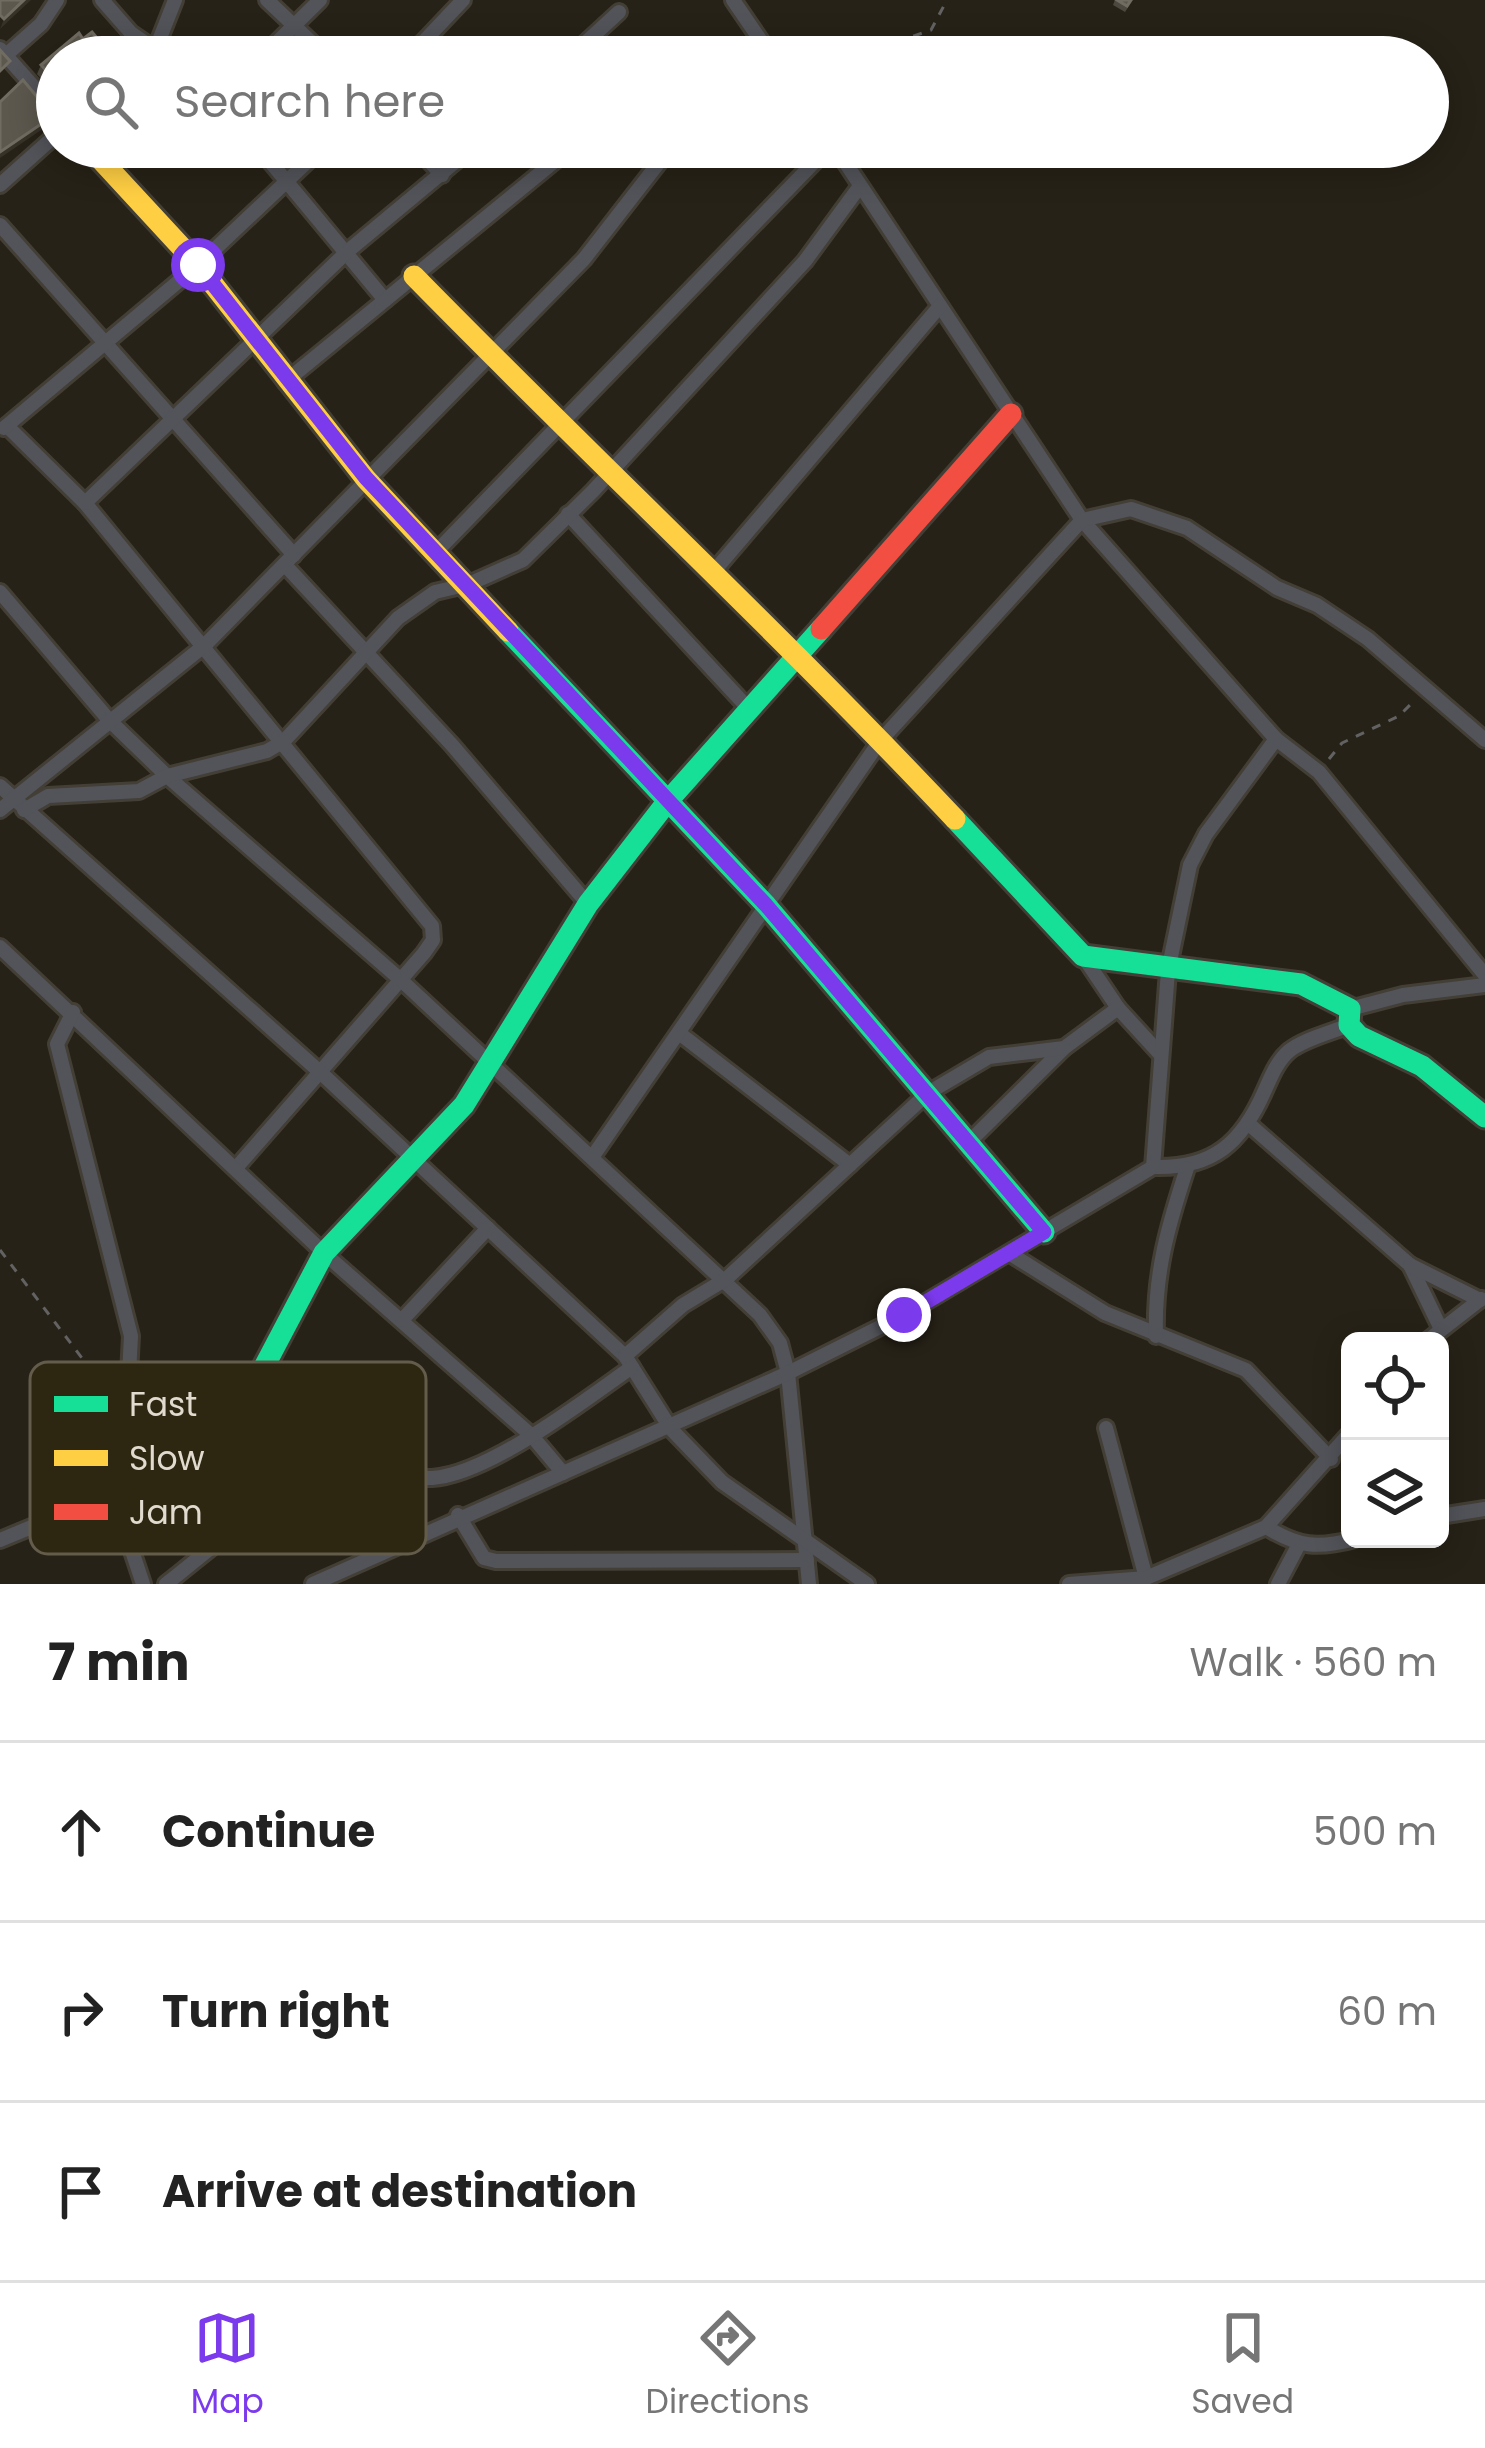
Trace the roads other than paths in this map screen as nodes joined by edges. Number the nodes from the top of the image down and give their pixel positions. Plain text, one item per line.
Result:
1 (57, 0) edge
2 (102, 0) edge
3 (175, 0) edge
4 (267, 0) edge
5 (320, 0) edge
6 (463, 0) edge
7 (734, 0) edge
8 (619, 11) dead end
9 (294, 26) junction
10 (135, 36) edge
11 (162, 36) edge
12 (284, 36) edge
13 (305, 36) edge
14 (429, 36) edge
15 (593, 36) edge
16 (756, 36) edge
17 (3, 52) edge
18 (36, 89) edge
19 (36, 153) edge
20 (108, 168) edge
21 (279, 168) edge
22 (303, 168) edge
23 (436, 168) edge
24 (450, 168) edge
25 (546, 168) edge
26 (654, 168) edge
27 (811, 168) edge
28 (847, 168) edge
29 (442, 175) junction
30 (291, 180) junction
31 (0, 185) edge
32 (860, 186) junction
33 (0, 225) edge
34 (348, 251) junction
35 (198, 265) junction
36 (414, 276) junction
37 (385, 300) junction
38 (940, 306) junction
39 (254, 340) junction
40 (109, 342) junction
41 (490, 353) junction
42 (285, 382) junction
43 (1011, 414) junction
44 (172, 423) junction
45 (558, 423) junction
46 (4, 429) edge
47 (612, 471) junction
48 (366, 478) junction
49 (85, 503) junction
50 (568, 514) junction
51 (1082, 520) junction
52 (438, 550) junction
53 (290, 560) junction
54 (715, 570) junction
55 (469, 584) junction
56 (0, 592) edge
57 (206, 645) junction
58 (364, 651) junction
59 (799, 653) junction
60 (749, 709) junction
61 (109, 720) junction
62 (1276, 739) junction
63 (1485, 740) edge
64 (284, 741) junction
65 (880, 741) junction
66 (167, 776) junction
67 (0, 787) edge
68 (667, 802) junction
69 (19, 805) junction
70 (0, 810) edge
71 (588, 904) junction
72 (766, 905) junction
73 (0, 947) edge
74 (1083, 956) junction
75 (1168, 971) junction
76 (1485, 975) edge
77 (401, 980) junction
78 (1485, 985) edge
79 (1118, 1008) junction
80 (73, 1012) junction
81 (1349, 1017) junction
82 (679, 1033) junction
83 (1064, 1048) junction
84 (1161, 1055) junction
85 (492, 1064) junction
86 (320, 1072) junction
87 (928, 1094) junction
88 (1485, 1117) edge
89 (1250, 1125) junction
90 (970, 1140) junction
91 (593, 1156) junction
92 (411, 1158) junction
93 (850, 1165) junction
94 (1153, 1167) junction
95 (236, 1168) junction
96 (1187, 1168) junction
97 (488, 1228) junction
98 (1044, 1232) junction
99 (324, 1253) junction
100 (1010, 1253) junction
101 (1410, 1264) junction
102 (726, 1279) junction
103 (1482, 1298) edge
104 (403, 1320) junction
105 (1441, 1327) junction
106 (1436, 1332) edge
107 (1156, 1336) junction
108 (131, 1362) edge
109 (266, 1362) edge
110 (629, 1362) junction
111 (788, 1373) junction
112 (1106, 1428) dead end
113 (671, 1429) junction
114 (532, 1436) junction
115 (1345, 1440) edge
116 (1330, 1459) junction
117 (563, 1473) junction
118 (426, 1477) edge
119 (1485, 1509) edge
120 (458, 1515) junction
121 (1449, 1515) edge
122 (1266, 1527) junction
123 (30, 1528) edge
124 (426, 1530) edge
125 (804, 1539) junction
126 (0, 1540) edge
127 (1341, 1543) edge
128 (1298, 1546) junction
129 (129, 1554) edge
130 (204, 1554) edge
131 (376, 1554) edge
132 (806, 1559) junction
133 (1146, 1577) junction
134 (142, 1584) edge
135 (166, 1584) edge
136 (313, 1584) edge
137 (809, 1584) edge
138 (867, 1584) edge
139 (1069, 1584) edge
140 (1278, 1584) edge

1 - 17 street
2 - 10 street
3 - 11 street
4 - 9 street
5 - 9 street
6 - 14 street
7 - 16 street
8 - 15 street
9 - 12 street
9 - 13 street
17 - 18 street
19 - 31 street
20 - 35 street
21 - 30 street
22 - 30 street
23 - 29 street
24 - 29 street
25 - 36 street
26 - 41 street
27 - 45 street
28 - 32 street
29 - 34 street
30 - 34 street
30 - 35 street
32 - 38 street
32 - 47 street
33 - 40 street
34 - 37 street
34 - 39 street
35 - 39 street
35 - 40 street
36 - 37 street
36 - 41 street
37 - 42 street
38 - 43 street
38 - 54 street
39 - 42 street
39 - 44 street
40 - 44 street
40 - 46 street
41 - 45 street
41 - 48 street
42 - 48 street
43 - 51 street
43 - 59 street
44 - 49 street
44 - 53 street
45 - 47 street
45 - 52 street
46 - 49 street
47 - 50 street
47 - 54 street
48 - 52 street
48 - 53 street
49 - 57 street
50 - 55 street
50 - 60 street
51 - 62 street
51 - 63 street
51 - 65 street
52 - 55 street
53 - 57 street
53 - 58 street
54 - 59 street
55 - 58 street
55 - 68 street
56 - 61 street
57 - 61 street
57 - 64 street
58 - 64 street
58 - 71 street
59 - 60 street
59 - 65 street
60 - 68 street
61 - 66 street
61 - 69 street
62 - 75 street
62 - 76 street
64 - 66 street
64 - 77 street
65 - 72 street
65 - 74 street
66 - 69 street
66 - 77 street
67 - 69 street
68 - 71 street
68 - 72 street
69 - 70 street
69 - 86 street
71 - 85 street
72 - 82 street
72 - 87 street
73 - 80 street
74 - 75 street
74 - 79 street
75 - 81 street
75 - 84 street
77 - 85 street
77 - 86 street
78 - 81 street
79 - 83 street
79 - 84 street
80 - 95 street
80 - 108 street
81 - 88 street
81 - 89 street
82 - 91 street
82 - 93 street
83 - 87 street
83 - 90 street
84 - 94 street
85 - 91 street
85 - 92 street
86 - 92 street
86 - 95 street
87 - 90 street
87 - 93 street
89 - 96 street
89 - 101 street
90 - 98 street
91 - 102 street
92 - 97 street
92 - 99 street
93 - 102 street
94 - 96 street
94 - 98 street
95 - 99 street
96 - 107 street
97 - 104 street
97 - 110 street
98 - 100 street
99 - 104 street
99 - 109 street
100 - 107 street
100 - 111 street
101 - 103 street
101 - 105 street
102 - 110 street
102 - 111 street
103 - 105 street
104 - 114 street
105 - 106 street
107 - 116 street
110 - 113 street
110 - 114 street
111 - 113 street
111 - 125 street
112 - 133 street
113 - 117 street
113 - 125 street
114 - 117 street
114 - 118 street
115 - 116 street
116 - 122 street
117 - 120 street
119 - 121 street
120 - 124 street
120 - 132 street
122 - 128 street
122 - 133 street
123 - 126 street
125 - 132 street
125 - 138 street
127 - 128 street
128 - 140 street
129 - 134 street
130 - 135 street
131 - 136 street
132 - 137 street
133 - 139 street

